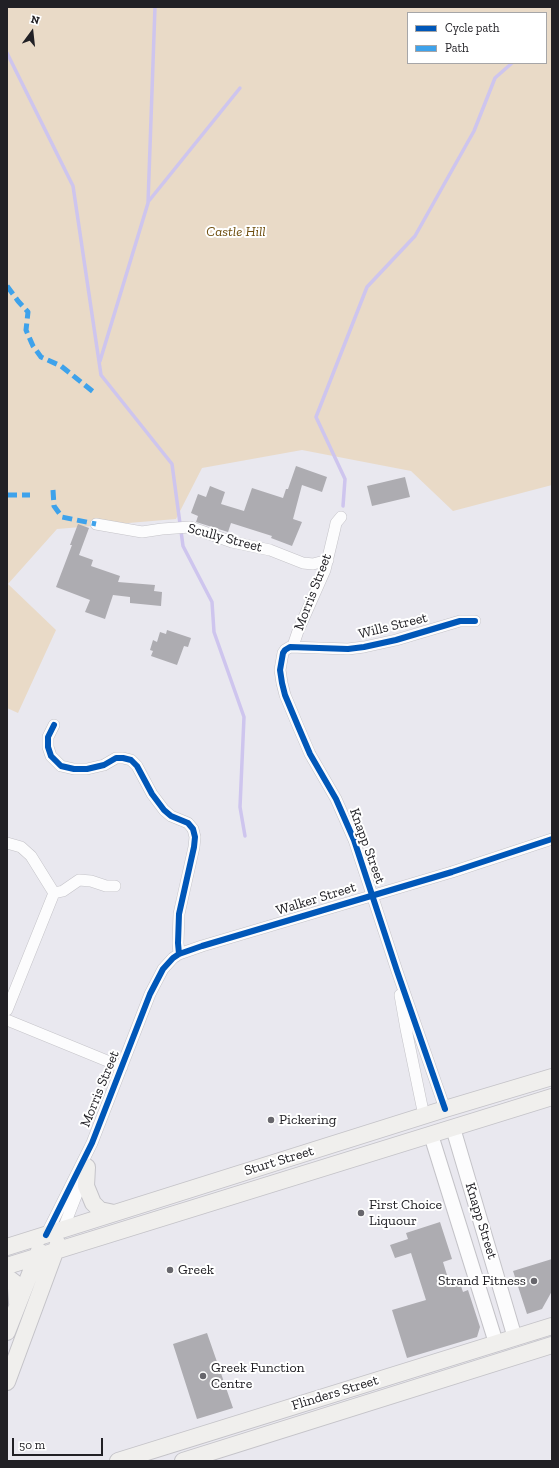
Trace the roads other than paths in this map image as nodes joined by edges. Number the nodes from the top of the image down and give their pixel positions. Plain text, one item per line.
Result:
1 (341, 517) dead end
2 (96, 524) dead end
3 (328, 560) junction
4 (303, 563) junction
5 (318, 588) junction
6 (475, 621) dead end
7 (293, 646) junction
8 (54, 725) dead end
9 (552, 839) edge
10 (7, 842) edge
11 (115, 886) dead end
12 (54, 893) junction
13 (372, 895) junction
14 (179, 954) junction
15 (397, 971) junction
16 (7, 1010) edge
17 (7, 1020) edge
18 (122, 1067) junction
19 (432, 1070) junction
20 (415, 1076) junction
21 (552, 1077) edge
22 (552, 1097) edge
23 (445, 1109) junction
24 (424, 1116) junction
25 (452, 1128) junction
26 (431, 1135) junction
27 (92, 1142) junction
28 (465, 1166) junction
29 (86, 1167) junction
30 (442, 1172) junction
31 (114, 1213) junction
32 (63, 1229) junction
33 (46, 1235) junction
34 (7, 1247) edge
35 (56, 1251) junction
36 (36, 1257) junction
37 (7, 1266) edge
38 (7, 1277) edge
39 (17, 1307) junction
40 (552, 1326) edge
41 (7, 1332) edge
42 (515, 1338) junction
43 (496, 1343) junction
44 (552, 1345) edge
45 (521, 1355) junction
46 (502, 1361) junction
47 (7, 1382) edge
48 (118, 1461) edge
49 (183, 1461) edge

1 - 3 street, Morris Street
2 - 4 street, Scully Street
3 - 4 street, Scully Street
3 - 5 street, Morris Street
4 - 5 street
5 - 7 street, Morris Street
6 - 7 street, Wills Street
7 - 13 street, Knapp Street
8 - 14 street
9 - 13 street, Walker Street
10 - 12 street
11 - 12 street
12 - 16 street
13 - 14 street, Walker Street
13 - 15 street, Knapp Street
14 - 18 street, Morris Street
15 - 19 street, Knapp Street
15 - 20 street, Knapp Street
17 - 18 street
18 - 27 street, Morris Street
19 - 20 street
19 - 23 street, Knapp Street
20 - 24 street, Knapp Street
21 - 23 main road, Sturt Street
22 - 25 main road, Sturt Street
23 - 24 main road, Sturt Street
23 - 25 main road
24 - 26 main road
24 - 31 main road, Sturt Street
25 - 26 main road, Sturt Street
25 - 28 street, Knapp Street
26 - 30 street, Knapp Street
26 - 35 main road, Sturt Street
27 - 29 street, Morris Street
27 - 33 street, Morris Street
28 - 30 street
28 - 42 street, Knapp Street
29 - 31 main road
29 - 32 street, Morris Street
30 - 43 street, Knapp Street
31 - 32 main road, Sturt Street
32 - 33 main road, Sturt Street
32 - 35 main road, Morris Street
33 - 34 main road, Sturt Street
33 - 36 main road, Morris Street
35 - 36 main road, Sturt Street
35 - 47 main road, Morris Street
36 - 37 main road, Sturt Street
36 - 39 main road, Morris Street
38 - 39 main road
39 - 41 main road, Morris Street
40 - 42 main road, Flinders Street
42 - 43 main road, Flinders Street
42 - 45 main road
43 - 46 main road
43 - 48 main road, Flinders Street
44 - 45 main road, Flinders Street
45 - 46 main road, Flinders Street
46 - 49 main road, Flinders Street

